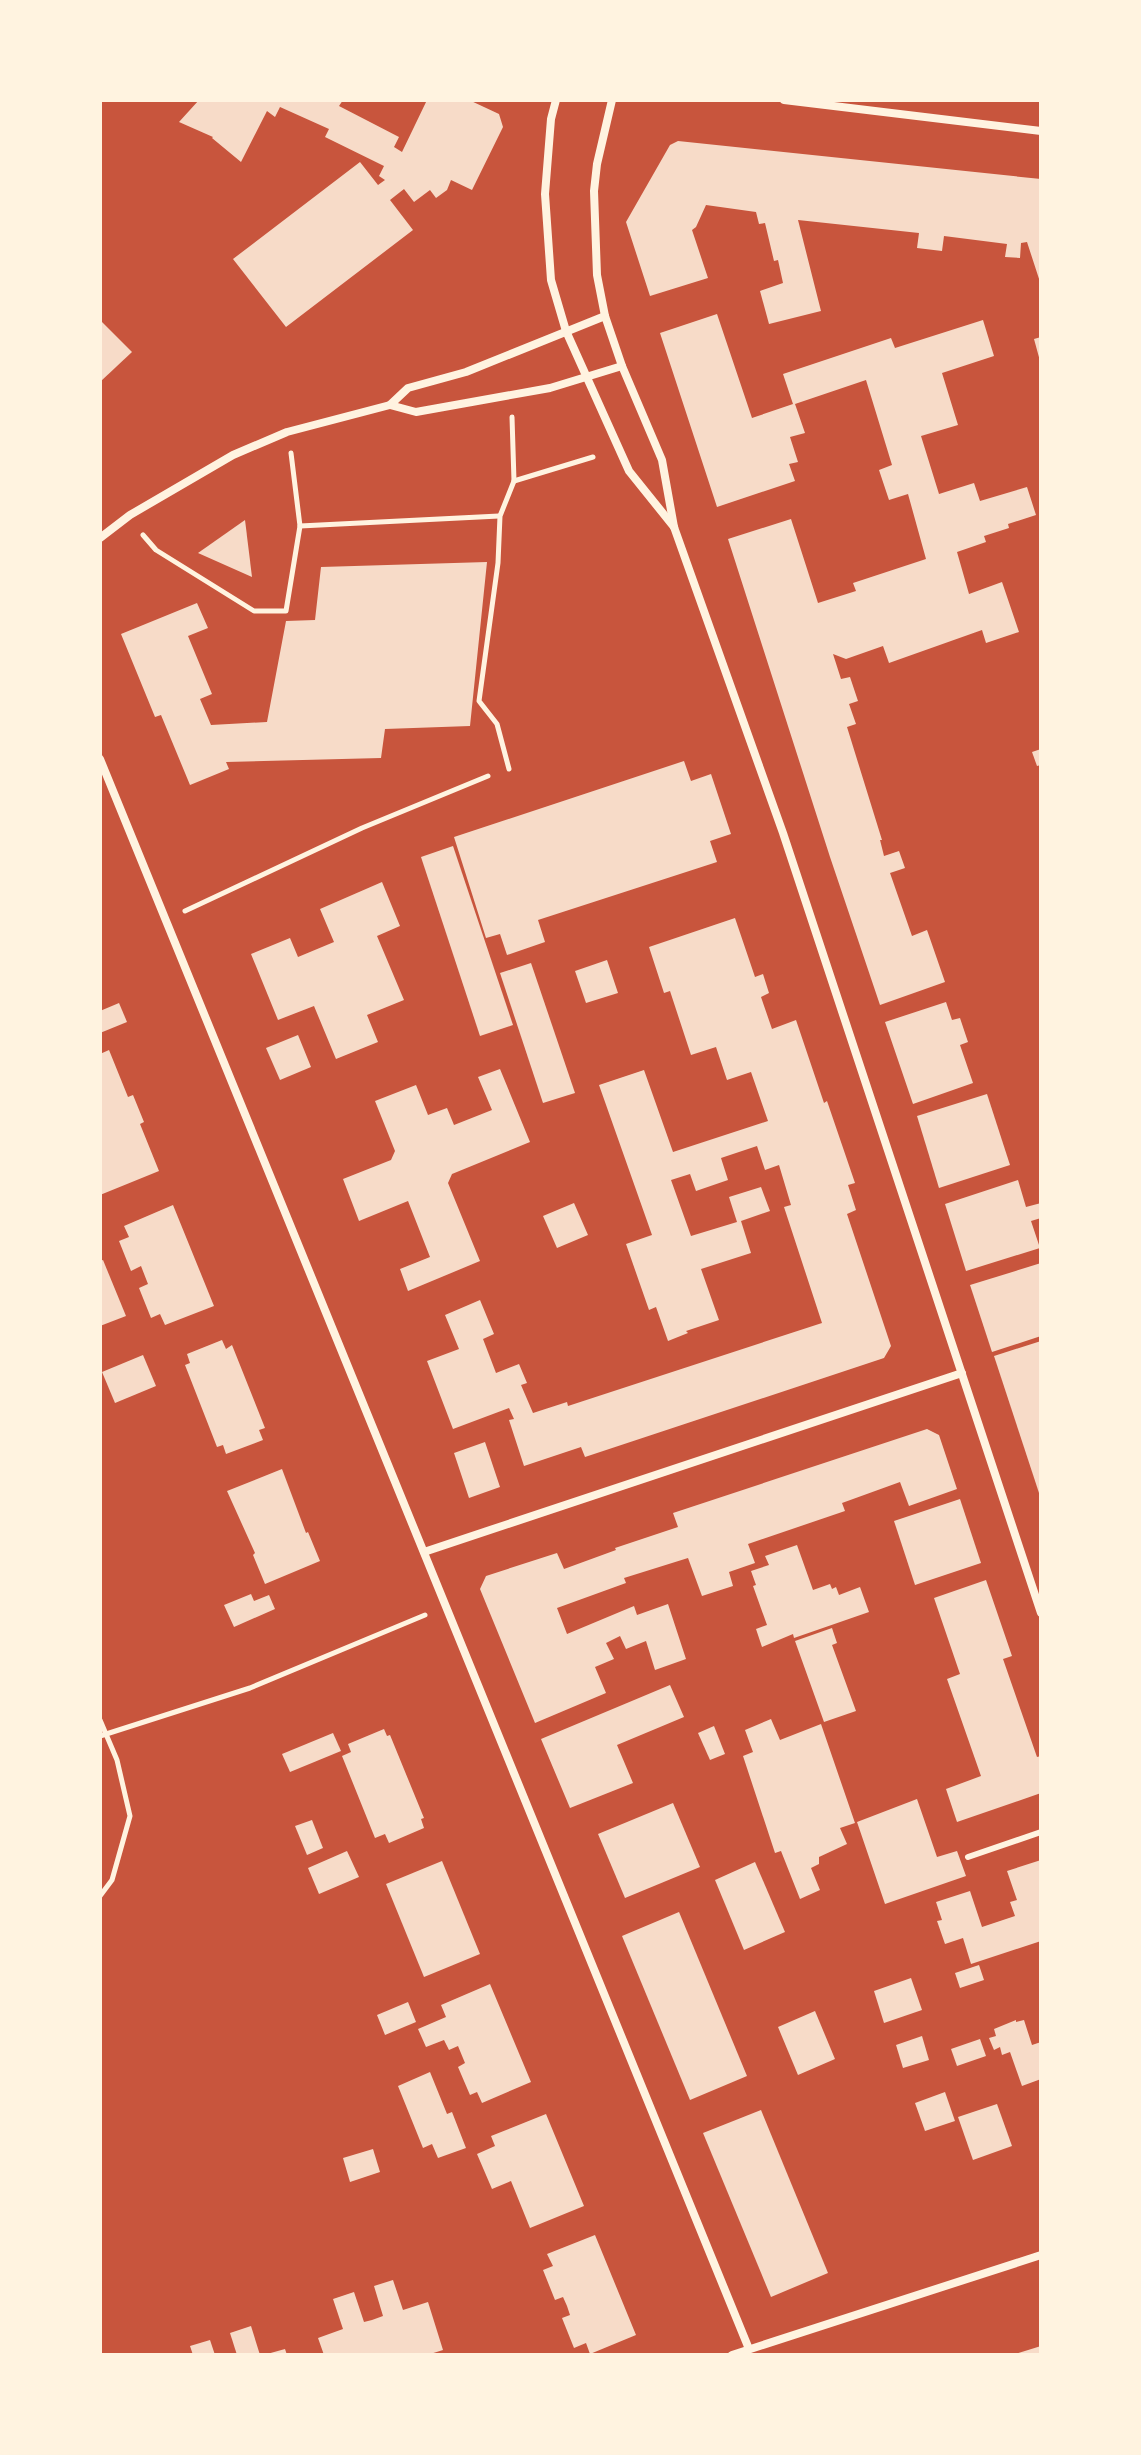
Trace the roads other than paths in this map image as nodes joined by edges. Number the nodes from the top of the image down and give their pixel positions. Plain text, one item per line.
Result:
1 (556, 100) edge
2 (612, 100) edge
3 (784, 100) edge
4 (1041, 131) edge
5 (605, 316) junction
6 (566, 331) junction
7 (622, 366) junction
8 (588, 377) junction
9 (390, 405) junction
10 (674, 527) junction
11 (100, 538) edge
12 (100, 759) edge
13 (962, 1373) junction
14 (424, 1552) junction
15 (1041, 1613) edge
16 (1041, 1832) edge
17 (968, 1857) dead end
18 (1041, 2255) edge
19 (749, 2349) junction
20 (732, 2355) edge

1 - 6 street
2 - 5 street
3 - 4 street
5 - 6 street
5 - 7 street
6 - 8 street
6 - 9 street
7 - 8 street
7 - 10 street
8 - 9 street
8 - 10 street
9 - 11 street
10 - 13 street
12 - 14 street
13 - 14 street
13 - 15 street
14 - 19 street
16 - 17 lane
18 - 19 street
19 - 20 street

